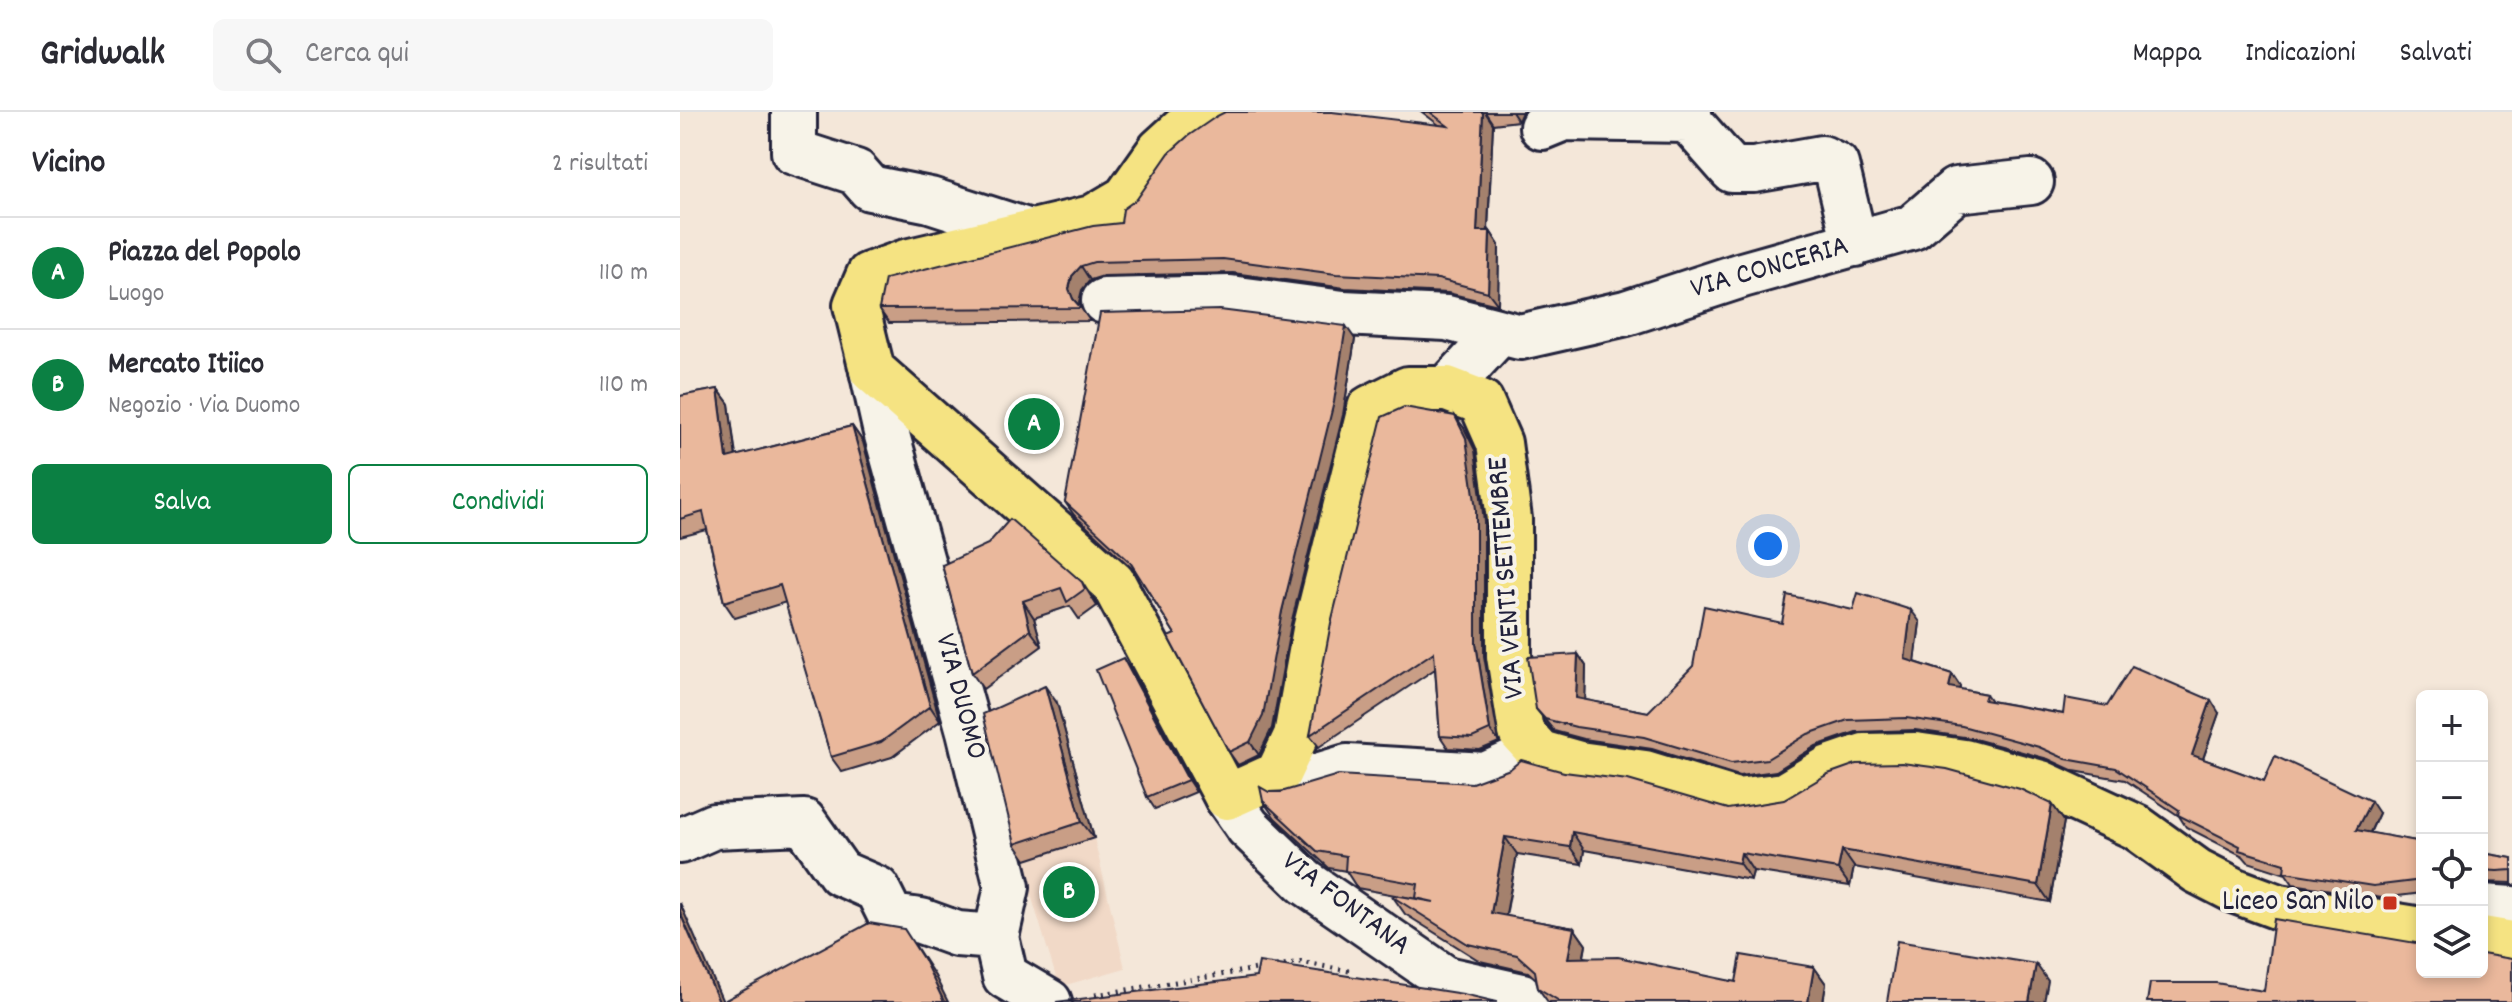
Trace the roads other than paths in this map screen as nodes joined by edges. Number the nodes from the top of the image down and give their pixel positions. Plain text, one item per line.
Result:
1 (794, 112) edge
2 (1210, 112) edge
3 (1688, 116) edge
4 (1542, 127) dead end
5 (2031, 182) dead end
6 (1033, 233) junction
7 (1855, 244) junction
8 (1104, 301) dead end
9 (1499, 333) junction
10 (872, 370) junction
11 (1447, 389) junction
12 (1512, 763) edge
13 (1278, 774) junction
14 (1227, 797) junction
15 (680, 841) edge
16 (2488, 907) edge
17 (2512, 909) edge
18 (2416, 929) edge
19 (2488, 940) edge
20 (2512, 944) edge
21 (995, 972) edge
22 (1067, 1000) edge
23 (1526, 1002) edge

1 - 6 street
2 - 6 main road
3 - 4 street
3 - 7 street
5 - 7 street, VIA CONCERIA
6 - 10 main road
7 - 9 street, VIA CONCERIA
8 - 9 street, VIA CONCERIA
9 - 11 street
10 - 14 main road
10 - 21 street, VIA DUOMO
11 - 13 main road, VIA VENTI SETTEMBRE
11 - 18 main road, VIA VENTI SETTEMBRE
12 - 13 street
13 - 14 main road
14 - 23 street, VIA FONTANA
15 - 21 street
16 - 17 street
19 - 20 main road
21 - 22 street

